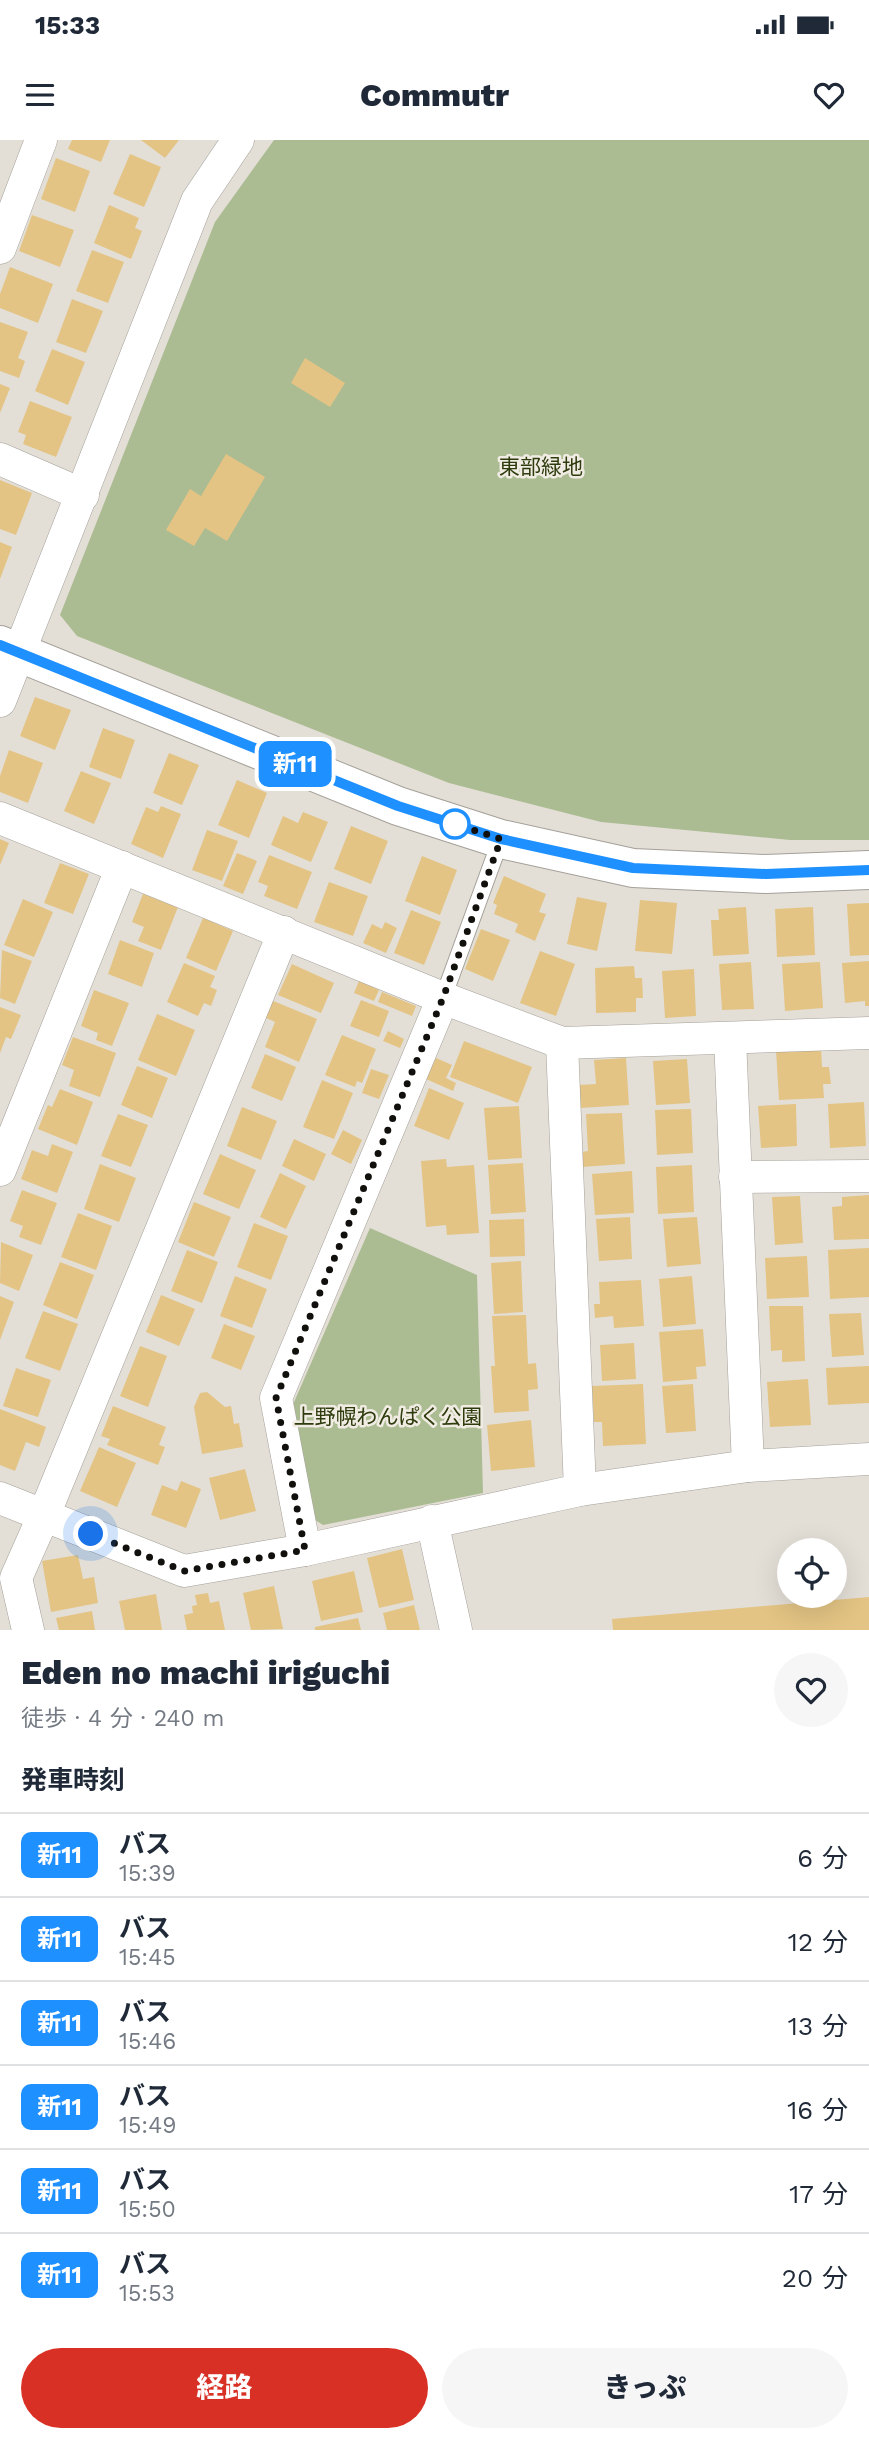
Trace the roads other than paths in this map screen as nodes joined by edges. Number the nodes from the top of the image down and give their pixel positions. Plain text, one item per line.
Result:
1 (41, 140) edge
2 (238, 140) edge
3 (0, 248) edge
4 (0, 459) edge
5 (83, 495) junction
6 (10, 649) edge
7 (0, 701) edge
8 (0, 818) edge
9 (501, 839) junction
10 (122, 867) junction
11 (869, 870) edge
12 (284, 932) junction
13 (443, 998) junction
14 (869, 1033) edge
15 (730, 1038) junction
16 (562, 1043) junction
17 (0, 1170) edge
18 (869, 1176) edge
19 (735, 1177) junction
20 (869, 1459) edge
21 (748, 1466) junction
22 (580, 1490) junction
23 (0, 1498) edge
24 (44, 1515) junction
25 (432, 1521) junction
26 (305, 1550) junction
27 (28, 1630) edge
28 (456, 1630) edge

1 - 3 street
2 - 5 street
4 - 5 street
5 - 6 street
6 - 7 street
6 - 9 street
8 - 10 street
9 - 11 street
9 - 13 lane
10 - 12 street
10 - 17 street
12 - 13 street
12 - 24 street
13 - 16 street
13 - 26 street
14 - 15 street
15 - 16 street
15 - 19 street
16 - 22 street
18 - 19 street
19 - 21 street
20 - 21 street
21 - 22 street
22 - 25 street
23 - 24 street
24 - 26 street
24 - 27 street
25 - 26 street
25 - 28 street

